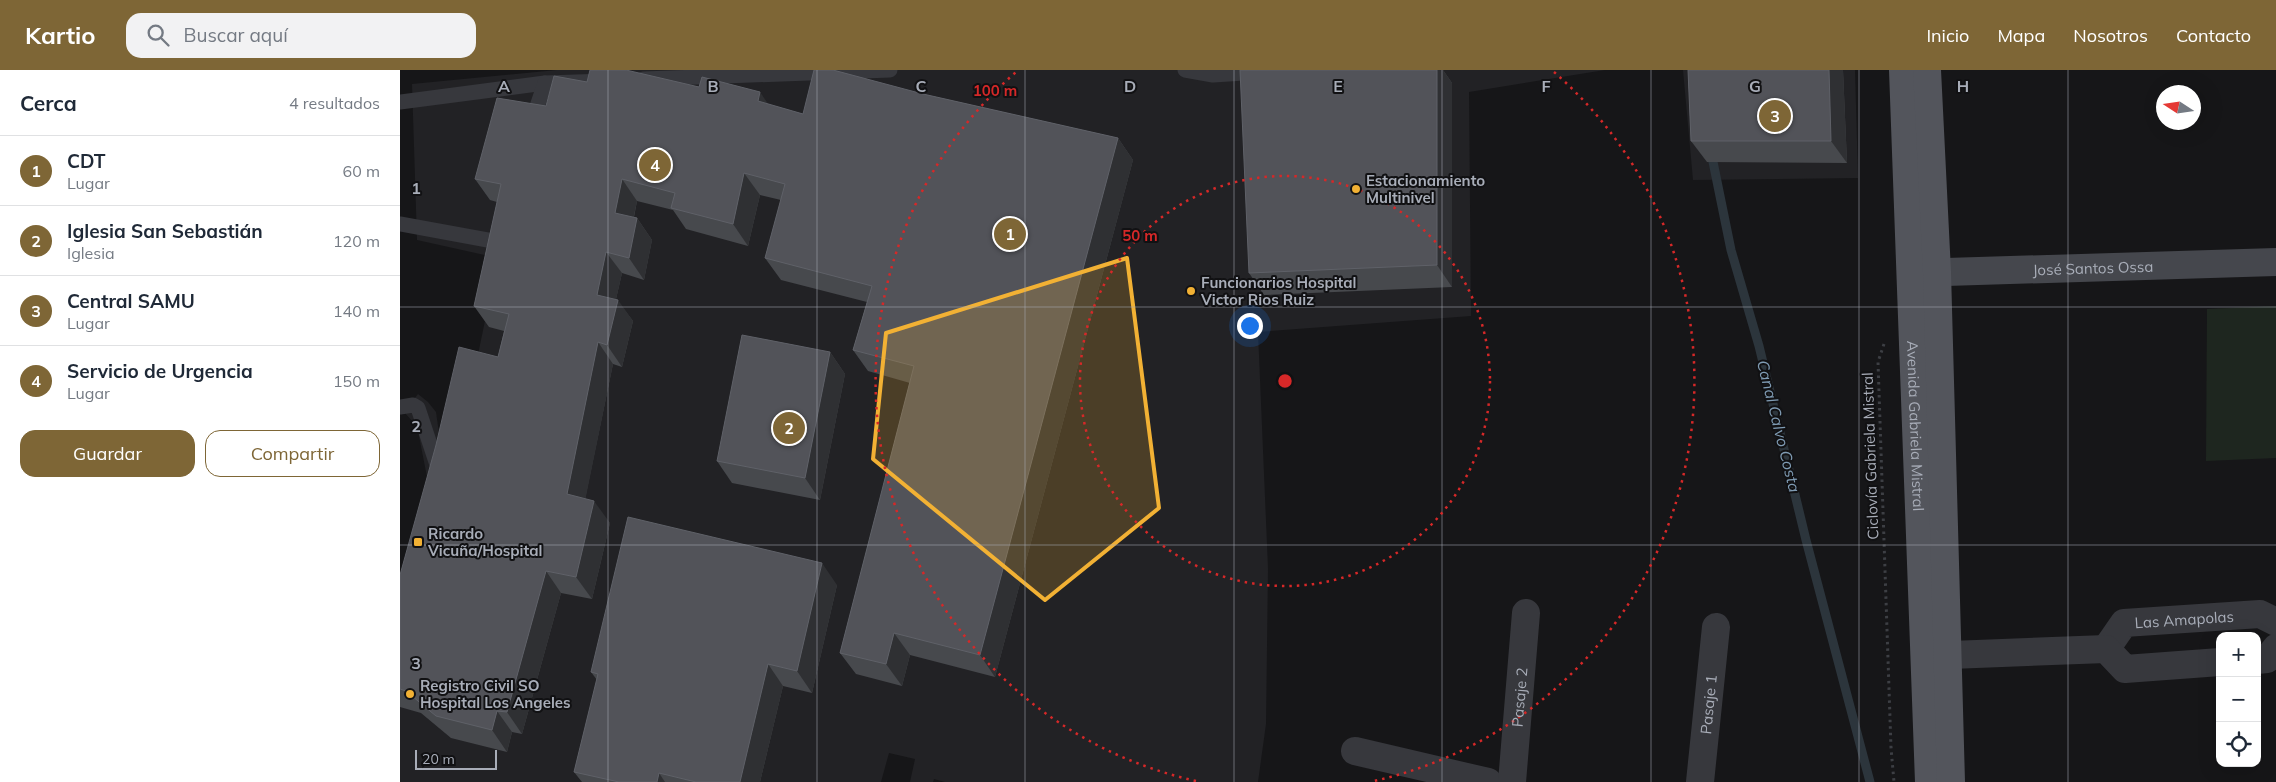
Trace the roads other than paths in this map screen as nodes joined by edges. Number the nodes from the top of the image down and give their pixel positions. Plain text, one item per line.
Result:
1 (890, 70) edge
2 (1185, 70) edge
3 (1290, 70) edge
4 (1903, 70) edge
5 (1927, 70) edge
6 (545, 83) junction
7 (400, 102) edge
8 (531, 124) edge
9 (500, 222) edge
10 (400, 224) edge
11 (2276, 262) edge
12 (1937, 272) junction
13 (1910, 273) junction
14 (400, 408) edge
15 (444, 487) edge
16 (1526, 613) dead end
17 (2276, 622) edge
18 (1716, 627) dead end
19 (2276, 648) edge
20 (2106, 649) junction
21 (1936, 655) junction
22 (2261, 660) edge
23 (2216, 662) edge
24 (1355, 751) dead end
25 (1488, 782) edge
26 (1512, 782) edge
27 (1700, 782) edge
28 (1928, 782) edge
29 (1951, 782) edge

1 - 6 lane
2 - 3 lane
4 - 13 main road, Avenida Gabriela Mistral
5 - 12 main road, Avenida Gabriela Mistral
6 - 7 lane
6 - 8 lane
9 - 10 lane
11 - 12 street, José Santos Ossa
12 - 13 street, José Santos Ossa
12 - 21 main road, Avenida Gabriela Mistral
13 - 21 main road, Avenida Gabriela Mistral
14 - 15 lane
16 - 26 street, Pasaje 2
17 - 20 street, Las Amapolas
18 - 27 street, Pasaje 1
19 - 22 street
20 - 21 street
20 - 23 street
21 - 28 main road, Avenida Gabriela Mistral
21 - 29 main road, Avenida Gabriela Mistral
24 - 25 street

